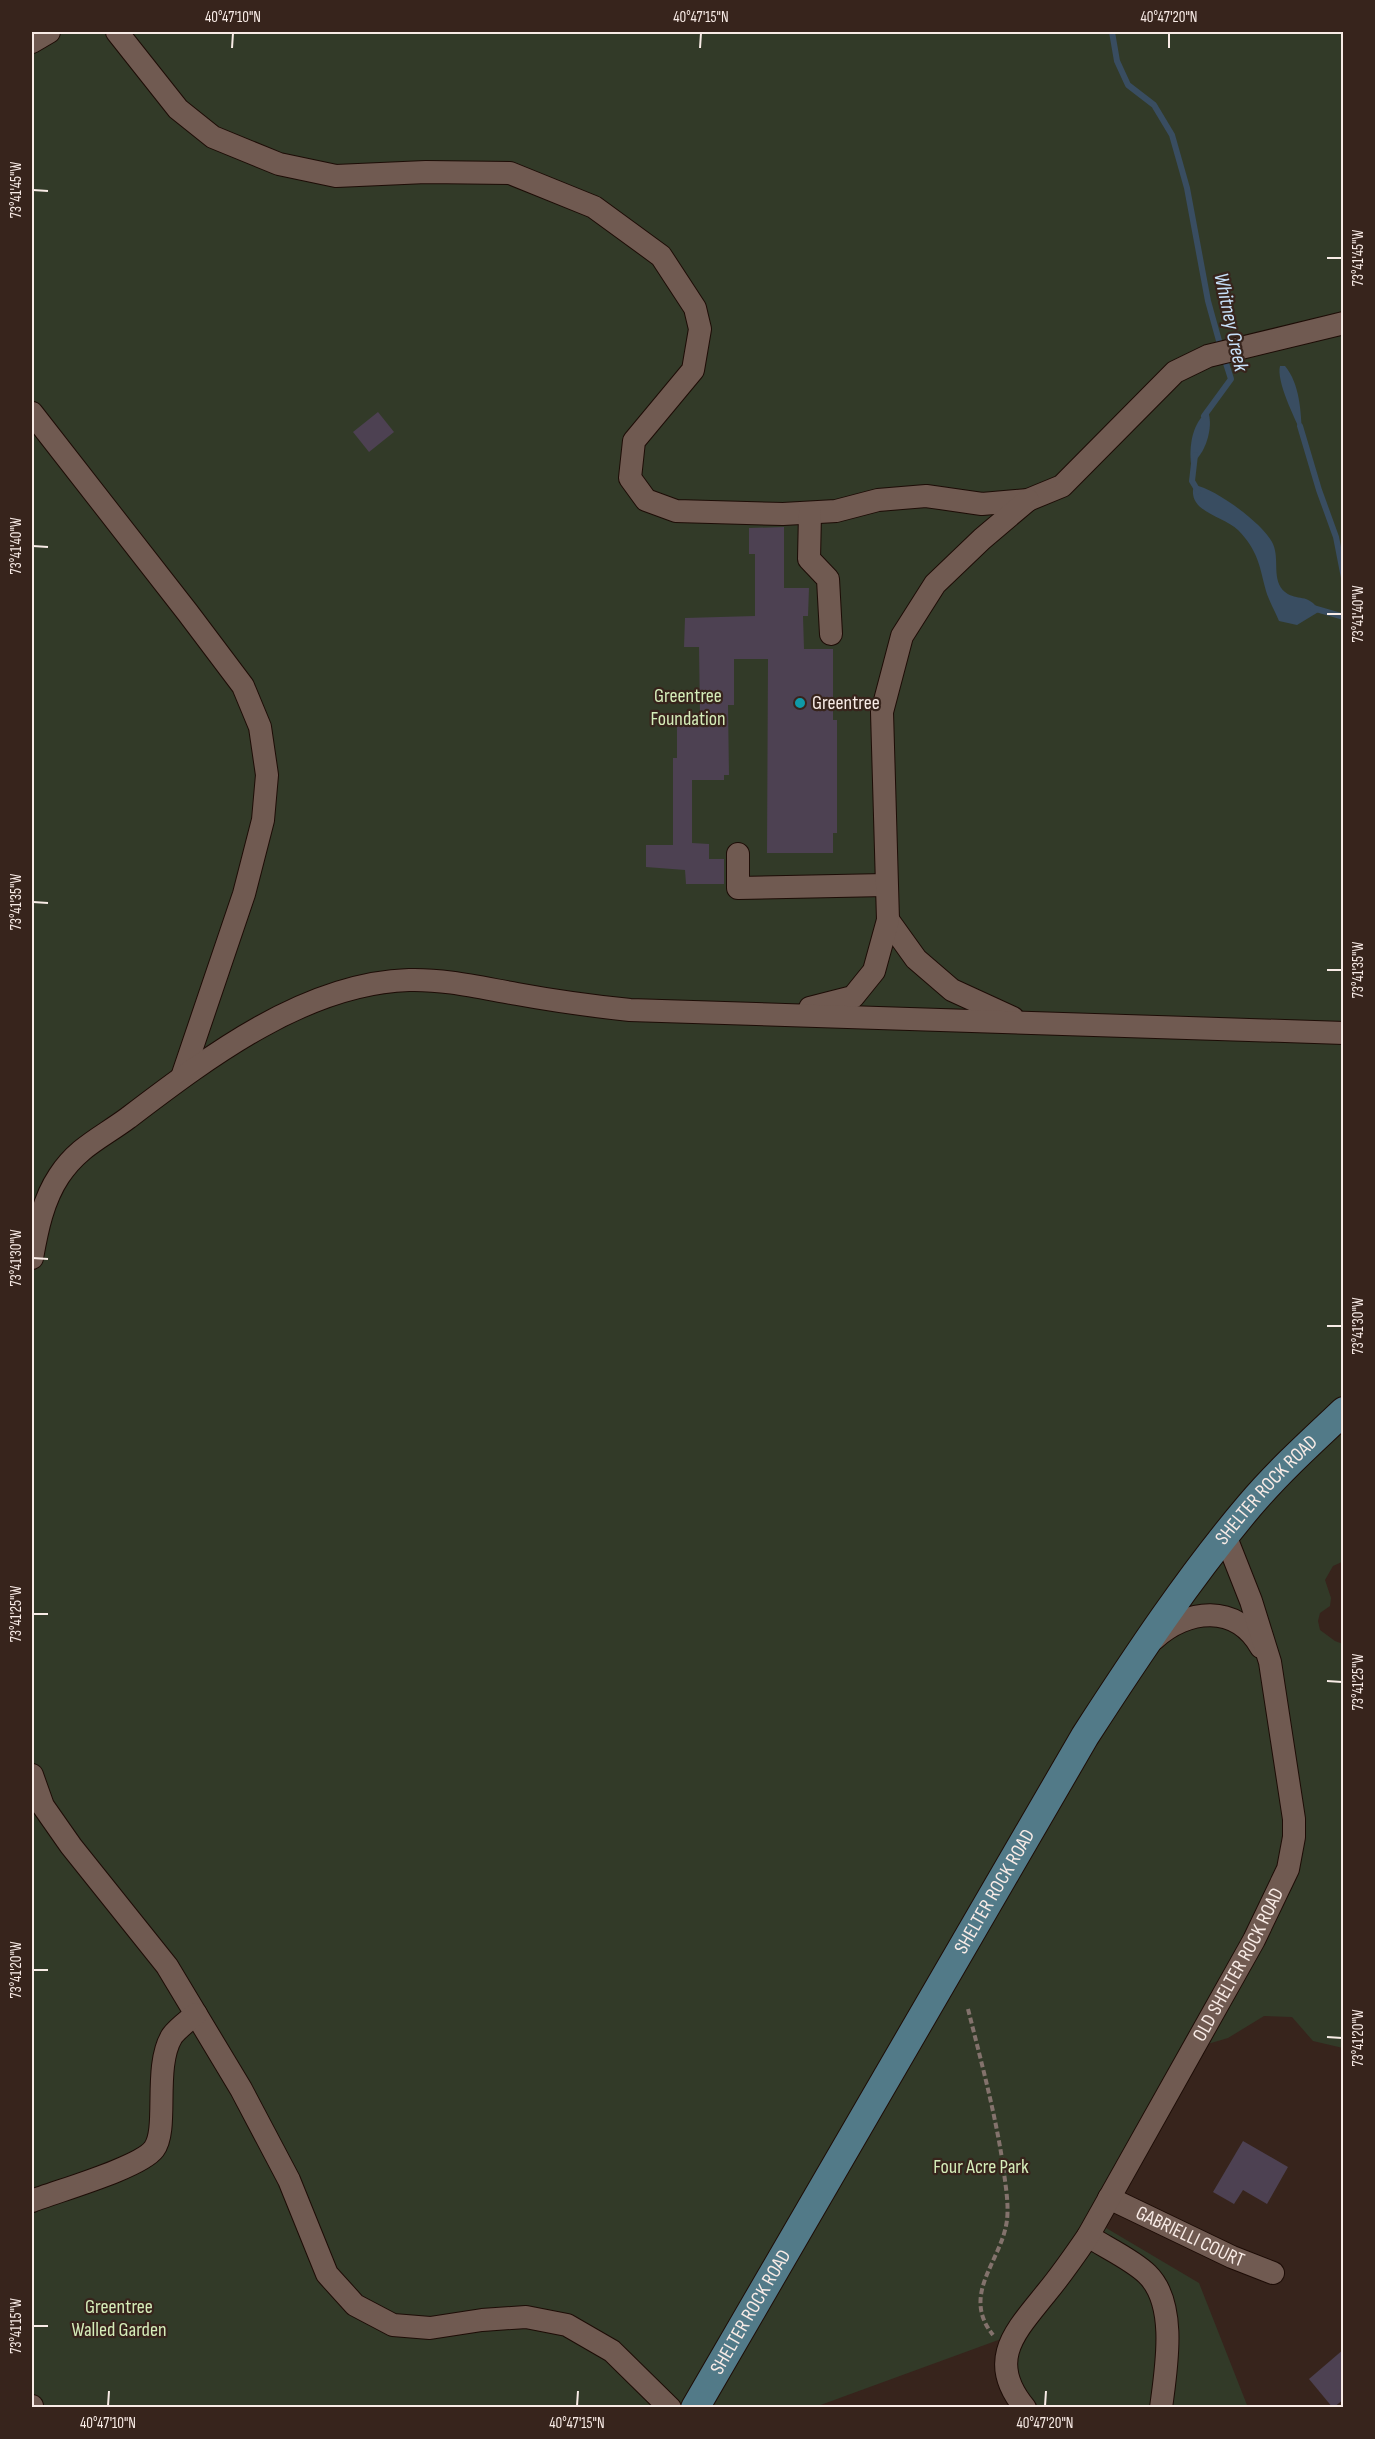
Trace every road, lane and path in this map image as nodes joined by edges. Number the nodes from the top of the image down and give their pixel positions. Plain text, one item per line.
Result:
1 (49, 32) edge
2 (117, 32) edge
3 (32, 42) edge
4 (1344, 323) edge
5 (32, 413) edge
6 (1028, 500) junction
7 (810, 513) junction
8 (831, 634) dead end
9 (738, 854) dead end
10 (886, 885) junction
11 (888, 920) junction
12 (784, 1015) junction
13 (1022, 1022) junction
14 (1344, 1032) edge
15 (182, 1077) junction
16 (32, 1258) edge
17 (1344, 1411) edge
18 (1225, 1535) junction
19 (1137, 1655) junction
20 (1270, 1662) junction
21 (32, 1775) edge
22 (968, 2009) dead end
23 (196, 2014) junction
24 (1109, 2198) junction
25 (32, 2201) edge
26 (1088, 2236) junction
27 (1273, 2273) dead end
28 (1008, 2350) junction
29 (670, 2408) edge
30 (694, 2408) edge
31 (1025, 2408) edge
32 (1161, 2408) edge

1 - 3 street
2 - 7 street
4 - 6 street
5 - 15 street
6 - 7 street
6 - 10 street
7 - 8 street
9 - 10 street
10 - 11 street
11 - 12 street
11 - 13 street
12 - 13 street
12 - 15 street
13 - 14 street
15 - 16 street
17 - 18 main road, SHELTER ROCK ROAD
18 - 19 main road, SHELTER ROCK ROAD
18 - 20 street, OLD SHELTER ROCK ROAD
19 - 20 street
19 - 30 main road, SHELTER ROCK ROAD
20 - 24 street, OLD SHELTER ROCK ROAD
21 - 23 street
22 - 28 path
23 - 25 street
23 - 29 street
24 - 26 street, OLD SHELTER ROCK ROAD
24 - 27 street, GABRIELLI COURT
26 - 28 street, OLD SHELTER ROCK ROAD
26 - 32 street
28 - 31 street

